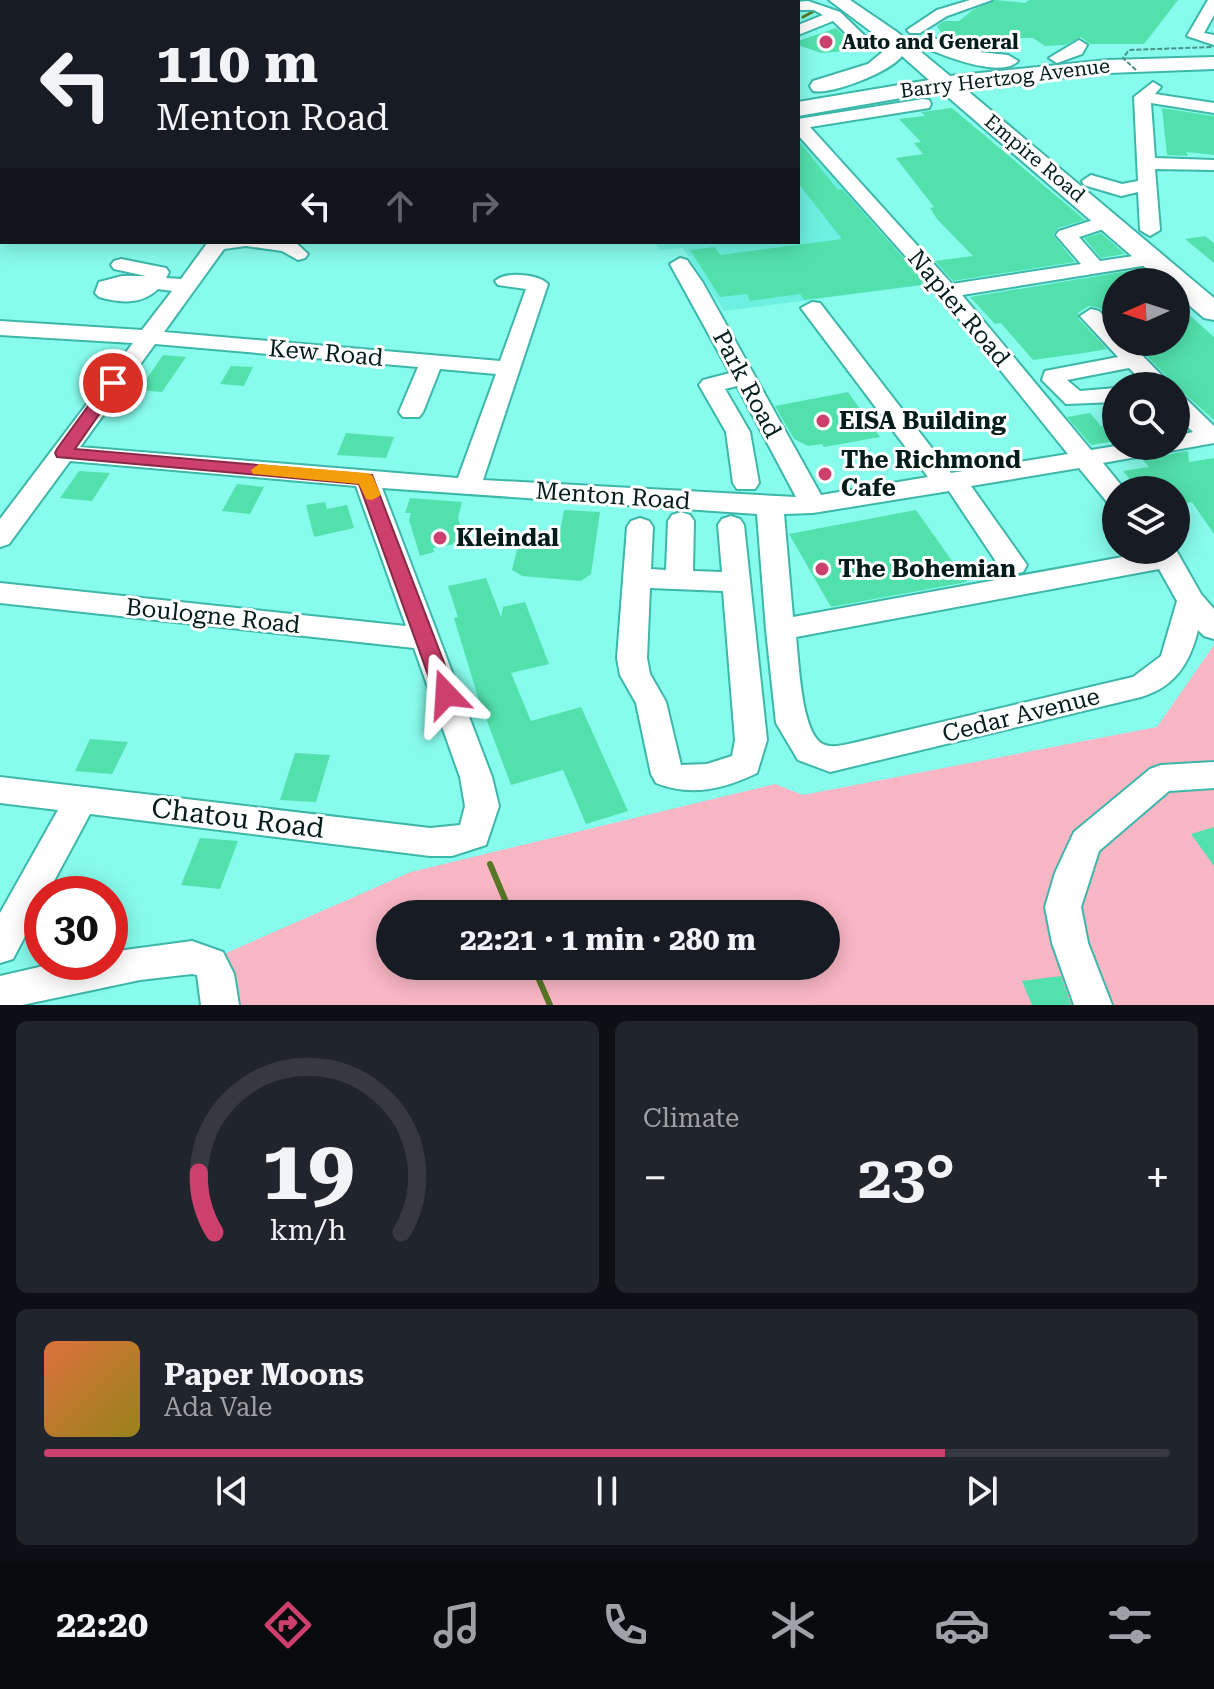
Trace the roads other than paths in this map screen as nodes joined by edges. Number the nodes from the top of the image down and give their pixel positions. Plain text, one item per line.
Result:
1 (850, 0) edge
2 (985, 0) edge
3 (1214, 1) edge
4 (800, 6) edge
5 (837, 8) edge
6 (800, 29) edge
7 (913, 29) junction
8 (861, 40) dead end
9 (1079, 45) dead end
10 (1213, 51) edge
11 (1057, 58) junction
12 (1014, 62) junction
13 (952, 76) junction
14 (800, 93) edge
15 (800, 94) edge
16 (923, 104) dead end
17 (1214, 108) edge
18 (800, 109) edge
19 (800, 124) edge
20 (800, 126) edge
21 (1147, 163) junction
22 (1214, 165) edge
23 (1091, 181) junction
24 (1148, 184) junction
25 (1109, 221) junction
26 (1150, 230) junction
27 (217, 244) edge
28 (270, 244) edge
29 (298, 254) dead end
30 (118, 258) dead end
31 (1154, 259) junction
32 (680, 264) dead end
33 (1095, 268) junction
34 (505, 281) dead end
35 (188, 282) junction
36 (1214, 284) edge
37 (947, 291) junction
38 (1214, 303) edge
39 (812, 308) dead end
40 (1214, 312) edge
41 (1091, 316) dead end
42 (1102, 327) edge
43 (0, 328) edge
44 (146, 337) junction
45 (1131, 356) edge
46 (1135, 360) junction
47 (431, 362) junction
48 (1105, 365) junction
49 (507, 368) junction
50 (1111, 372) edge
51 (1147, 372) edge
52 (744, 377) junction
53 (1102, 396) edge
54 (411, 412) dead end
55 (1190, 415) edge
56 (1212, 436) edge
57 (1190, 440) edge
58 (63, 453) junction
59 (1102, 457) edge
60 (1085, 460) junction
61 (366, 479) junction
62 (1102, 480) edge
63 (746, 483) dead end
64 (950, 483) junction
65 (468, 487) junction
66 (813, 505) junction
67 (770, 506) junction
68 (681, 521) dead end
69 (731, 525) dead end
70 (640, 527) dead end
71 (0, 538) edge
72 (1115, 564) edge
73 (1174, 564) edge
74 (1013, 565) dead end
75 (637, 578) junction
76 (679, 580) junction
77 (738, 587) junction
78 (779, 592) junction
79 (0, 593) edge
80 (1202, 599) edge
81 (1214, 629) edge
82 (780, 630) junction
83 (426, 639) junction
84 (1214, 775) edge
85 (0, 790) edge
86 (81, 800) junction
87 (0, 947) edge
88 (0, 993) edge
89 (220, 1005) edge
90 (1093, 1005) edge

1 - 13 street
2 - 7 street
3 - 10 street
4 - 5 street
5 - 6 street
5 - 7 main road, Empire Road
5 - 8 street
7 - 12 main road
7 - 13 main road, Empire Road
7 - 13 main road, Empire Road
7 - 14 main road
9 - 11 street
10 - 11 main road, Barry Hertzog Avenue
10 - 13 main road, Barry Hertzog Avenue
11 - 12 main road, Barry Hertzog Avenue
12 - 13 main road, Barry Hertzog Avenue
13 - 15 main road, Barry Hertzog Avenue
13 - 18 main road, Barry Hertzog Avenue
13 - 23 main road, Empire Road
13 - 25 main road, Empire Road
13 - 38 street
16 - 19 street
17 - 21 street
20 - 37 street, Napier Road
21 - 22 street
21 - 24 street
23 - 24 street
23 - 26 main road, Empire Road
24 - 26 street
25 - 31 main road, Empire Road
25 - 33 street
26 - 36 main road, Empire Road
27 - 35 street
28 - 29 street
30 - 35 street
31 - 33 street
31 - 40 main road, Empire Road
32 - 52 street, Park Road
33 - 37 street
34 - 49 street
35 - 44 street
37 - 60 street, Napier Road
39 - 64 street
41 - 42 street
43 - 44 street, Kew Road
44 - 47 street, Kew Road
44 - 58 street
45 - 46 street
46 - 48 street
46 - 51 street
47 - 49 street, Kew Road
47 - 54 street
48 - 50 street
48 - 53 street
49 - 65 street
52 - 63 street
52 - 66 street, Park Road
55 - 56 street
56 - 57 street
58 - 61 street, Menton Road
58 - 71 street
59 - 60 street, Menton Road
60 - 62 street, Napier Road
60 - 64 street, Menton Road
61 - 65 street, Menton Road
61 - 83 street
64 - 66 street, Menton Road
64 - 74 street
65 - 67 street, Menton Road
66 - 67 street, Menton Road
67 - 78 street
68 - 76 street
69 - 77 street
70 - 75 street
72 - 82 street
73 - 80 street
75 - 76 street
75 - 77 street
76 - 77 street
77 - 78 street
78 - 82 street
79 - 83 street, Boulogne Road
80 - 81 street
80 - 82 street, Cedar Avenue
83 - 86 street, Chatou Road
84 - 90 street
85 - 86 street, Chatou Road
86 - 87 street
88 - 89 street

